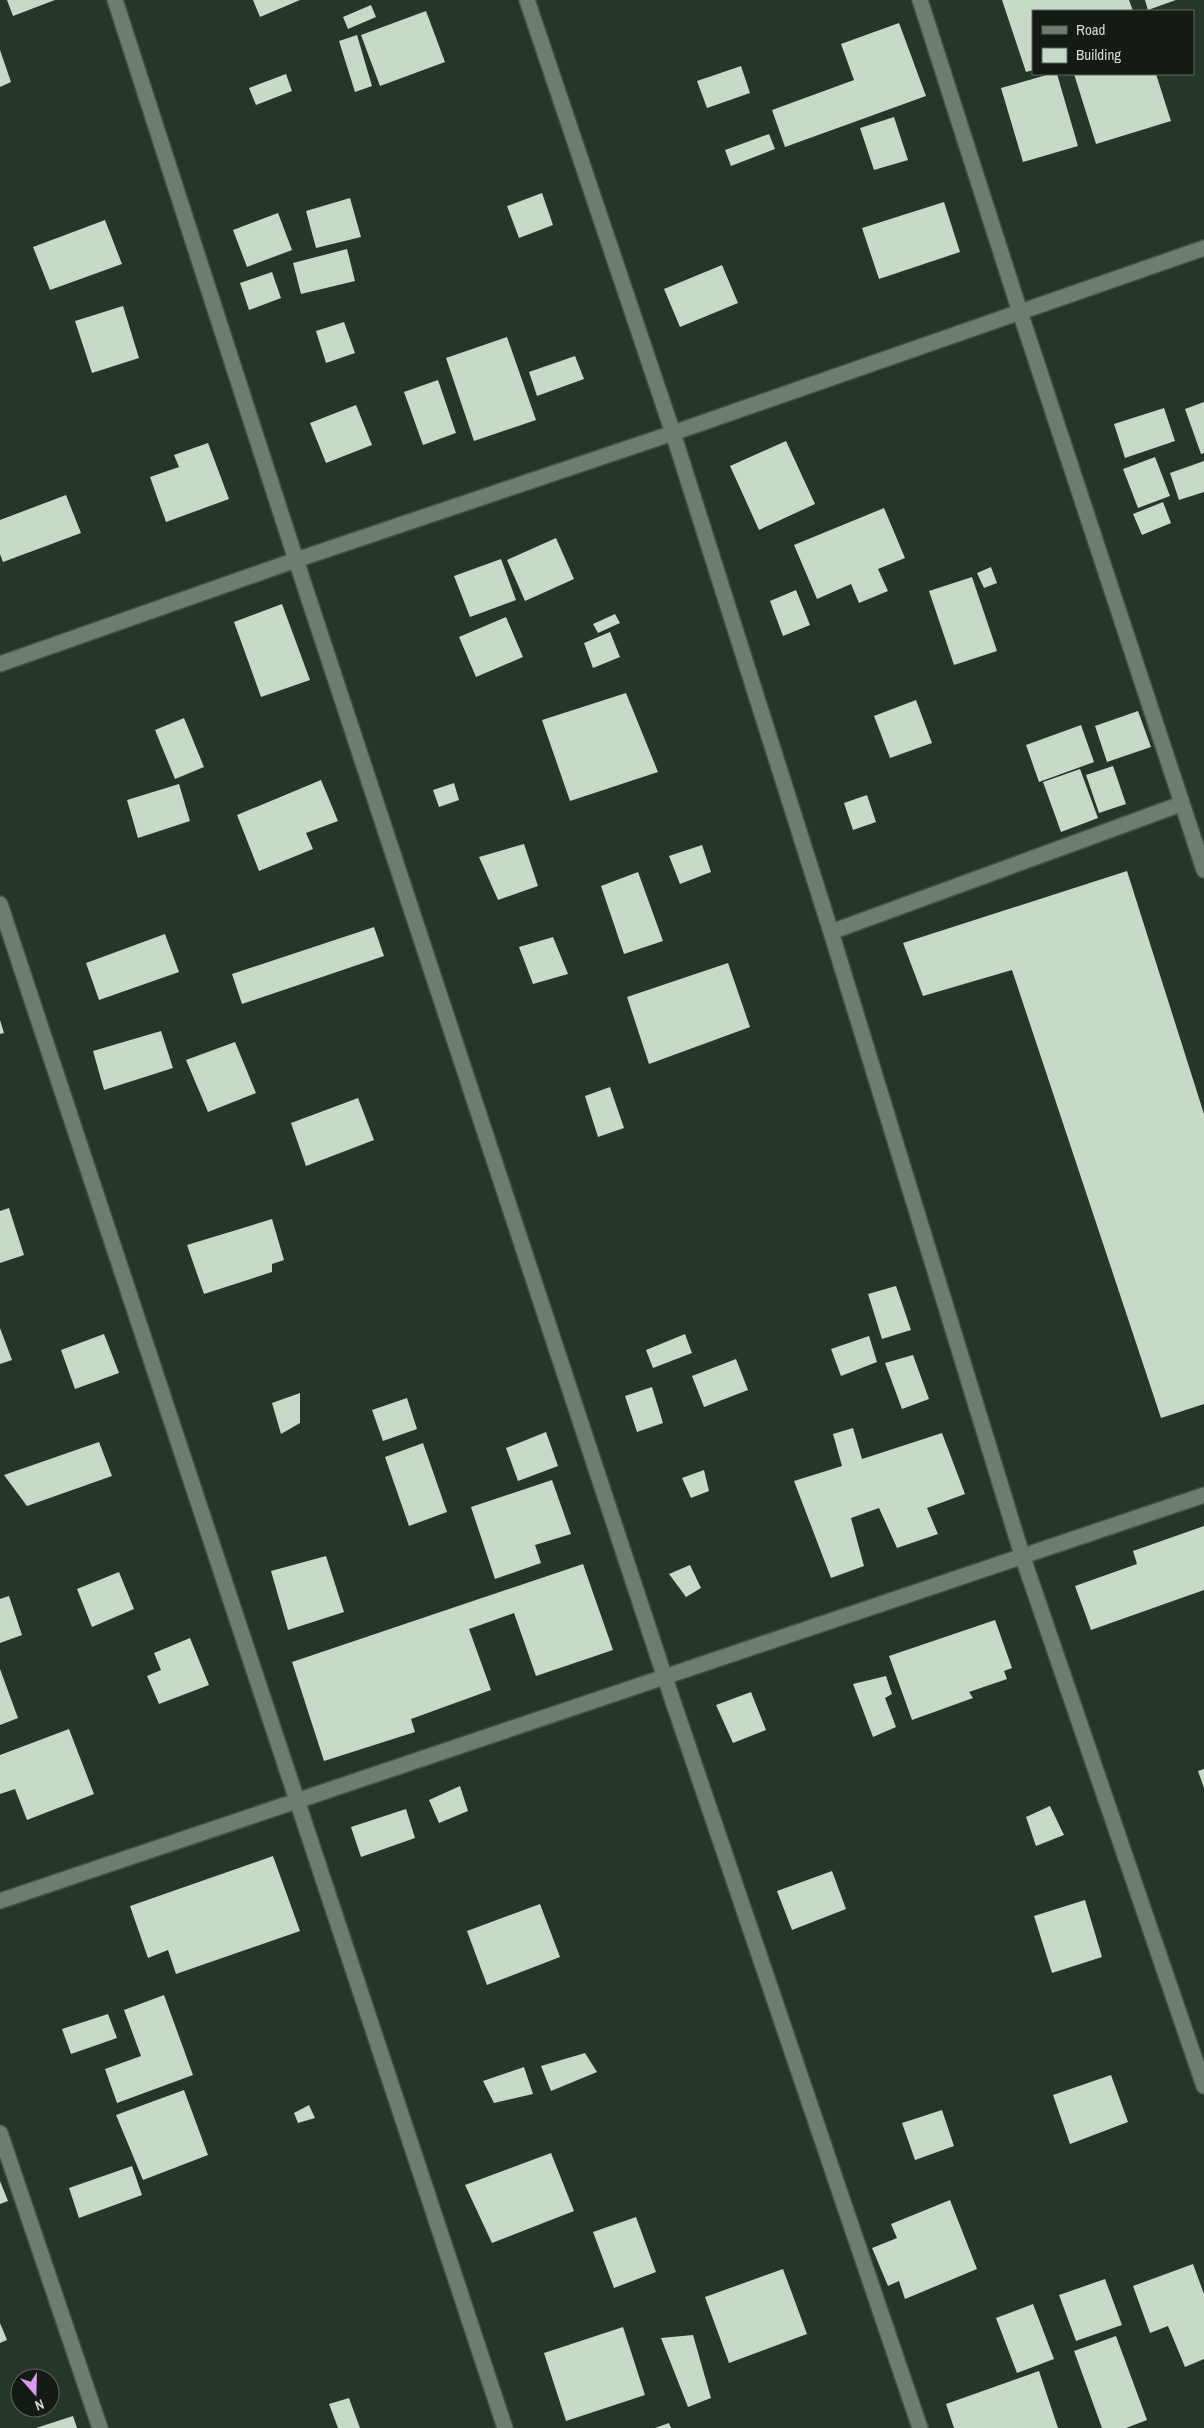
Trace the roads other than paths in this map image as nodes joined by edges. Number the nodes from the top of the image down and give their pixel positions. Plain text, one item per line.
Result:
1 (116, 0) edge
2 (527, 0) edge
3 (920, 0) edge
4 (1204, 248) edge
5 (1020, 312) junction
6 (674, 433) junction
7 (296, 560) junction
8 (0, 664) edge
9 (1182, 804) junction
10 (1204, 870) edge
11 (0, 904) edge
12 (831, 932) junction
13 (1204, 1494) edge
14 (1022, 1555) junction
15 (664, 1676) junction
16 (297, 1799) junction
17 (0, 1901) edge
18 (1204, 2086) edge
19 (0, 2133) edge
20 (100, 2428) edge
21 (505, 2428) edge
22 (920, 2428) edge

1 - 7 street
2 - 6 street
3 - 5 street
4 - 5 street
5 - 6 street
5 - 9 street
6 - 7 street
6 - 12 street
7 - 8 street
7 - 15 street
9 - 10 street
9 - 12 street
11 - 16 street
12 - 14 street
13 - 14 street
14 - 15 street
14 - 18 street
15 - 16 street
15 - 22 street
16 - 17 street
16 - 21 street
19 - 20 street

